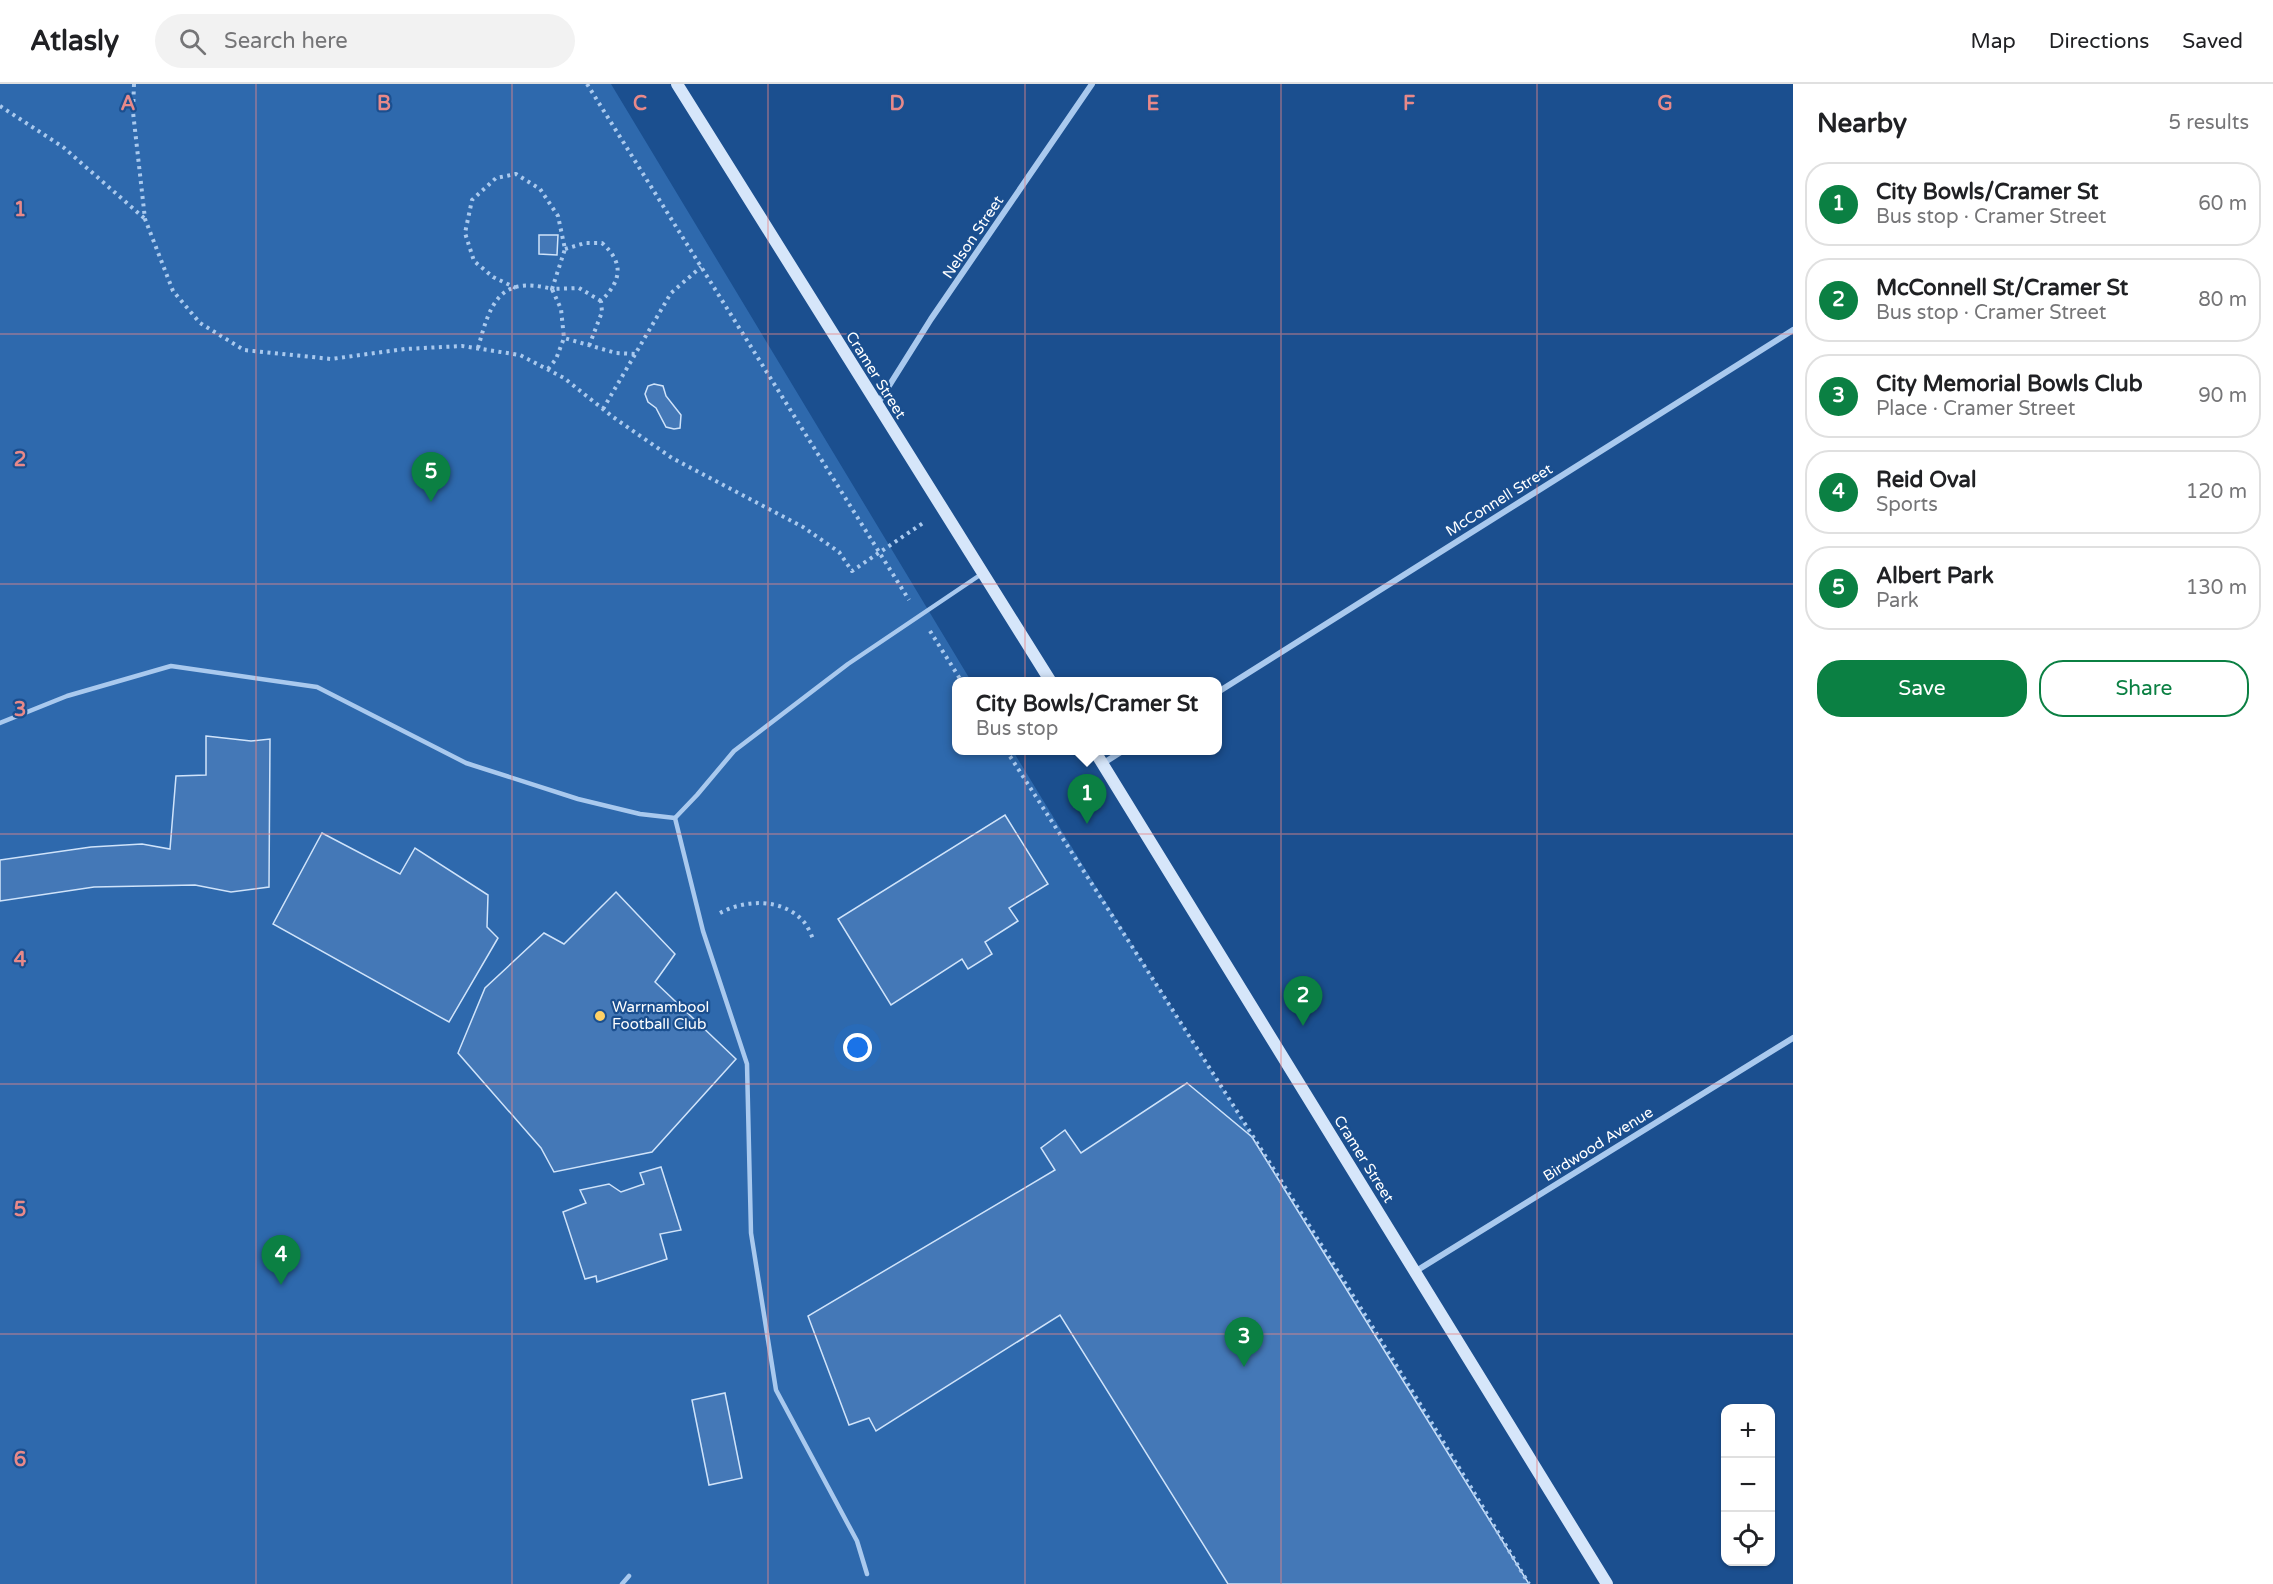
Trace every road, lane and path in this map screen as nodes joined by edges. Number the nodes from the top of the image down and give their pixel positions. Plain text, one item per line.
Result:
1 (134, 84) edge
2 (587, 84) edge
3 (677, 84) edge
4 (1092, 84) edge
5 (0, 106) edge
6 (145, 219) junction
7 (565, 249) junction
8 (701, 267) junction
9 (516, 288) junction
10 (552, 289) junction
11 (601, 301) junction
12 (1793, 330) edge
13 (564, 338) junction
14 (589, 346) junction
15 (478, 348) junction
16 (635, 354) junction
17 (548, 369) junction
18 (877, 406) junction
19 (603, 409) junction
20 (943, 509) junction
21 (879, 553) junction
22 (983, 573) junction
23 (920, 617) junction
24 (959, 677) edge
25 (1048, 677) edge
26 (1222, 689) edge
27 (0, 723) edge
28 (1009, 755) edge
29 (1097, 755) edge
30 (1116, 755) edge
31 (1102, 764) junction
32 (675, 818) junction
33 (701, 923) junction
34 (813, 939) dead end
35 (1793, 1038) edge
36 (1416, 1271) junction
37 (867, 1574) dead end
38 (629, 1576) dead end
39 (622, 1584) edge
40 (1529, 1584) edge
41 (1607, 1584) edge

1 - 6 path
2 - 8 path
3 - 18 street, Cramer Street
4 - 18 street, Nelson Street
5 - 6 path
6 - 15 path
7 - 9 path
7 - 10 path
7 - 11 path
8 - 16 path
8 - 21 path
9 - 10 path
9 - 15 path
10 - 11 path
10 - 13 path
11 - 14 path
12 - 26 street, McConnell Street
13 - 14 path
13 - 17 path
14 - 16 path
15 - 17 path
16 - 19 path
17 - 19 path
18 - 20 street, Cramer Street
19 - 21 path
20 - 21 path
20 - 22 street, Cramer Street
21 - 23 path
22 - 23 lane
22 - 25 street, Cramer Street
23 - 24 path
23 - 32 lane
27 - 32 lane
28 - 40 path
29 - 31 street, Cramer Street
30 - 31 street
31 - 36 street, Cramer Street
32 - 33 lane
33 - 34 path
33 - 37 lane
35 - 36 street, Birdwood Avenue
36 - 41 street, Cramer Street
38 - 39 lane

